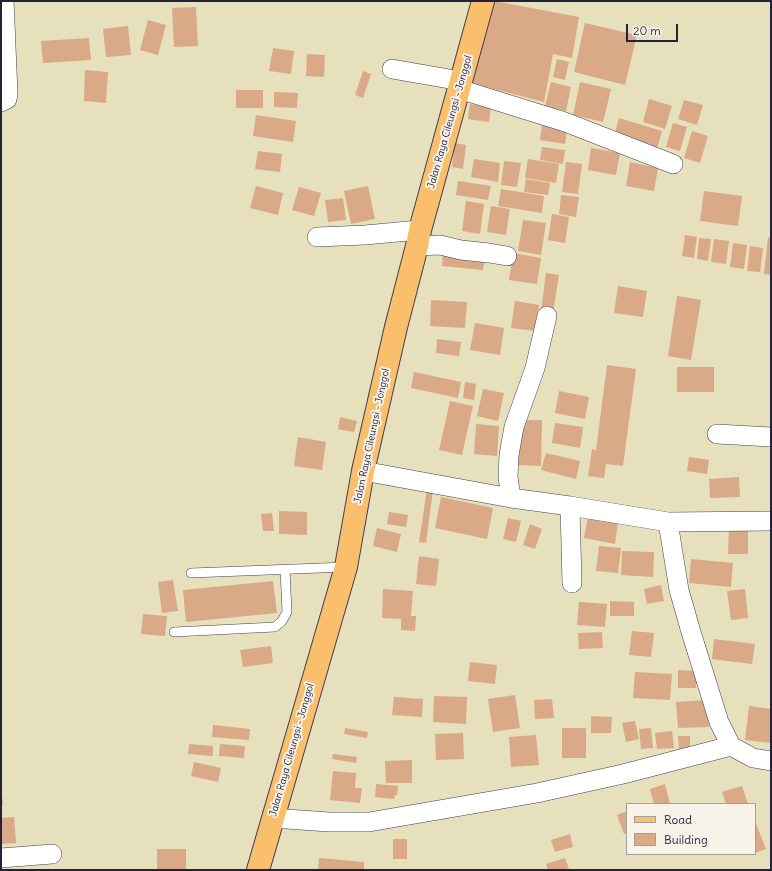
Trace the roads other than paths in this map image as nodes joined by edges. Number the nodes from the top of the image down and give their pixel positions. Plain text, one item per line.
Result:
1 (4, 1) edge
2 (483, 1) edge
3 (3, 23) edge
4 (392, 69) dead end
5 (460, 85) junction
6 (1, 102) edge
7 (673, 164) dead end
8 (318, 236) dead end
9 (418, 238) junction
10 (507, 256) dead end
11 (547, 316) dead end
12 (717, 434) dead end
13 (771, 437) edge
14 (363, 471) junction
15 (511, 498) junction
16 (570, 506) junction
17 (771, 521) edge
18 (668, 522) junction
19 (346, 567) junction
20 (285, 570) junction
21 (191, 573) dead end
22 (572, 583) dead end
23 (174, 632) dead end
24 (731, 746) junction
25 (771, 761) edge
26 (272, 818) junction
27 (52, 854) dead end
28 (1, 858) edge
29 (258, 870) edge

1 - 3 street
2 - 5 main road, Jalan Raya Cileungsi - Jonggol
3 - 6 street
4 - 5 street
5 - 7 street
5 - 9 main road, Jalan Raya Cileungsi - Jonggol
8 - 9 street
9 - 10 street
9 - 14 main road, Jalan Raya Cileungsi - Jonggol
11 - 15 street
12 - 13 street
14 - 15 street
14 - 19 main road, Jalan Raya Cileungsi - Jonggol
15 - 16 street
16 - 18 street
16 - 22 street
17 - 18 street
18 - 24 street
19 - 20 lane
19 - 26 main road, Jalan Raya Cileungsi - Jonggol
20 - 21 lane
20 - 23 lane
24 - 25 street
24 - 26 street
26 - 29 main road, Jalan Raya Cileungsi - Jonggol
27 - 28 street

